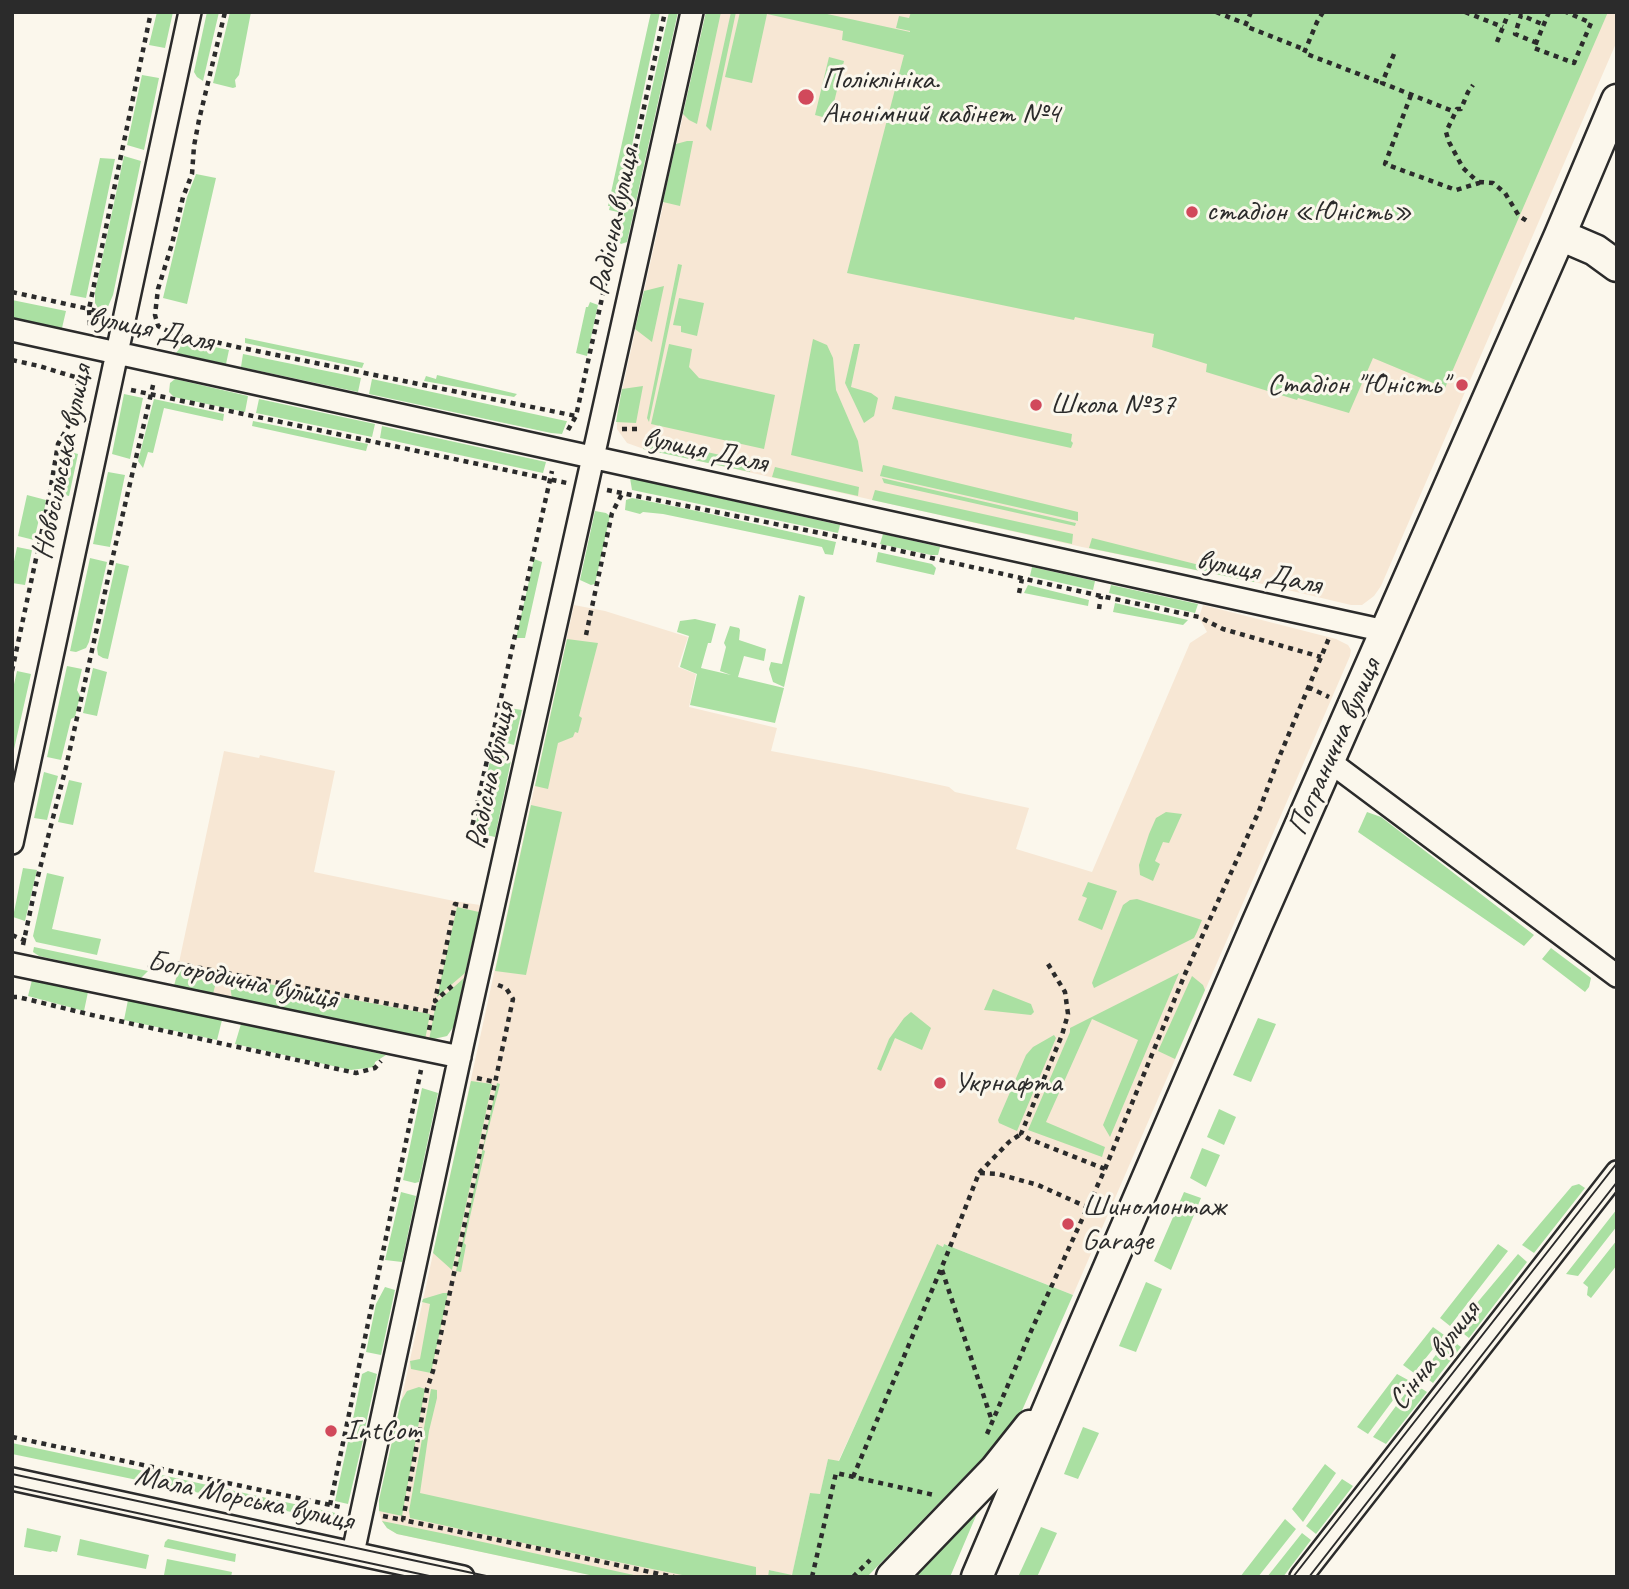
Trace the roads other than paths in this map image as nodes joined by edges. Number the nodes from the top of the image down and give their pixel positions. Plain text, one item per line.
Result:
1 (191, 12) edge
2 (692, 12) edge
3 (1617, 100) edge
4 (1560, 235) junction
5 (1617, 266) edge
6 (12, 330) edge
7 (116, 352) junction
8 (592, 457) junction
9 (1385, 631) junction
10 (1329, 761) junction
11 (12, 843) edge
12 (15, 964) edge
13 (1617, 976) edge
14 (460, 1057) junction
15 (1617, 1172) edge
16 (1054, 1395) junction
17 (12, 1479) edge
18 (353, 1553) junction
19 (882, 1568) edge
20 (463, 1577) edge
21 (977, 1577) edge
22 (1301, 1577) edge

1 - 7 street, Новосільська вулиця
2 - 8 street, Радісна вулиця
3 - 4 main road, Погранична вулиця
4 - 5 main road
4 - 9 main road, Погранична вулиця
6 - 7 street, вулиця Даля
7 - 8 street, вулиця Даля
7 - 11 street, Новосільська вулиця
8 - 9 street, вулиця Даля
8 - 14 street, Радісна вулиця
9 - 10 main road, Погранична вулиця
10 - 13 street
10 - 16 main road, Погранична вулиця
12 - 14 street, Богородична вулиця
14 - 18 street, Радісна вулиця
15 - 22 street, Сінна вулиця
16 - 19 main road, Погранична вулиця
16 - 21 main road, Погранична вулиця
17 - 18 street, Мала Морська вулиця
18 - 20 street, Мала Морська вулиця

